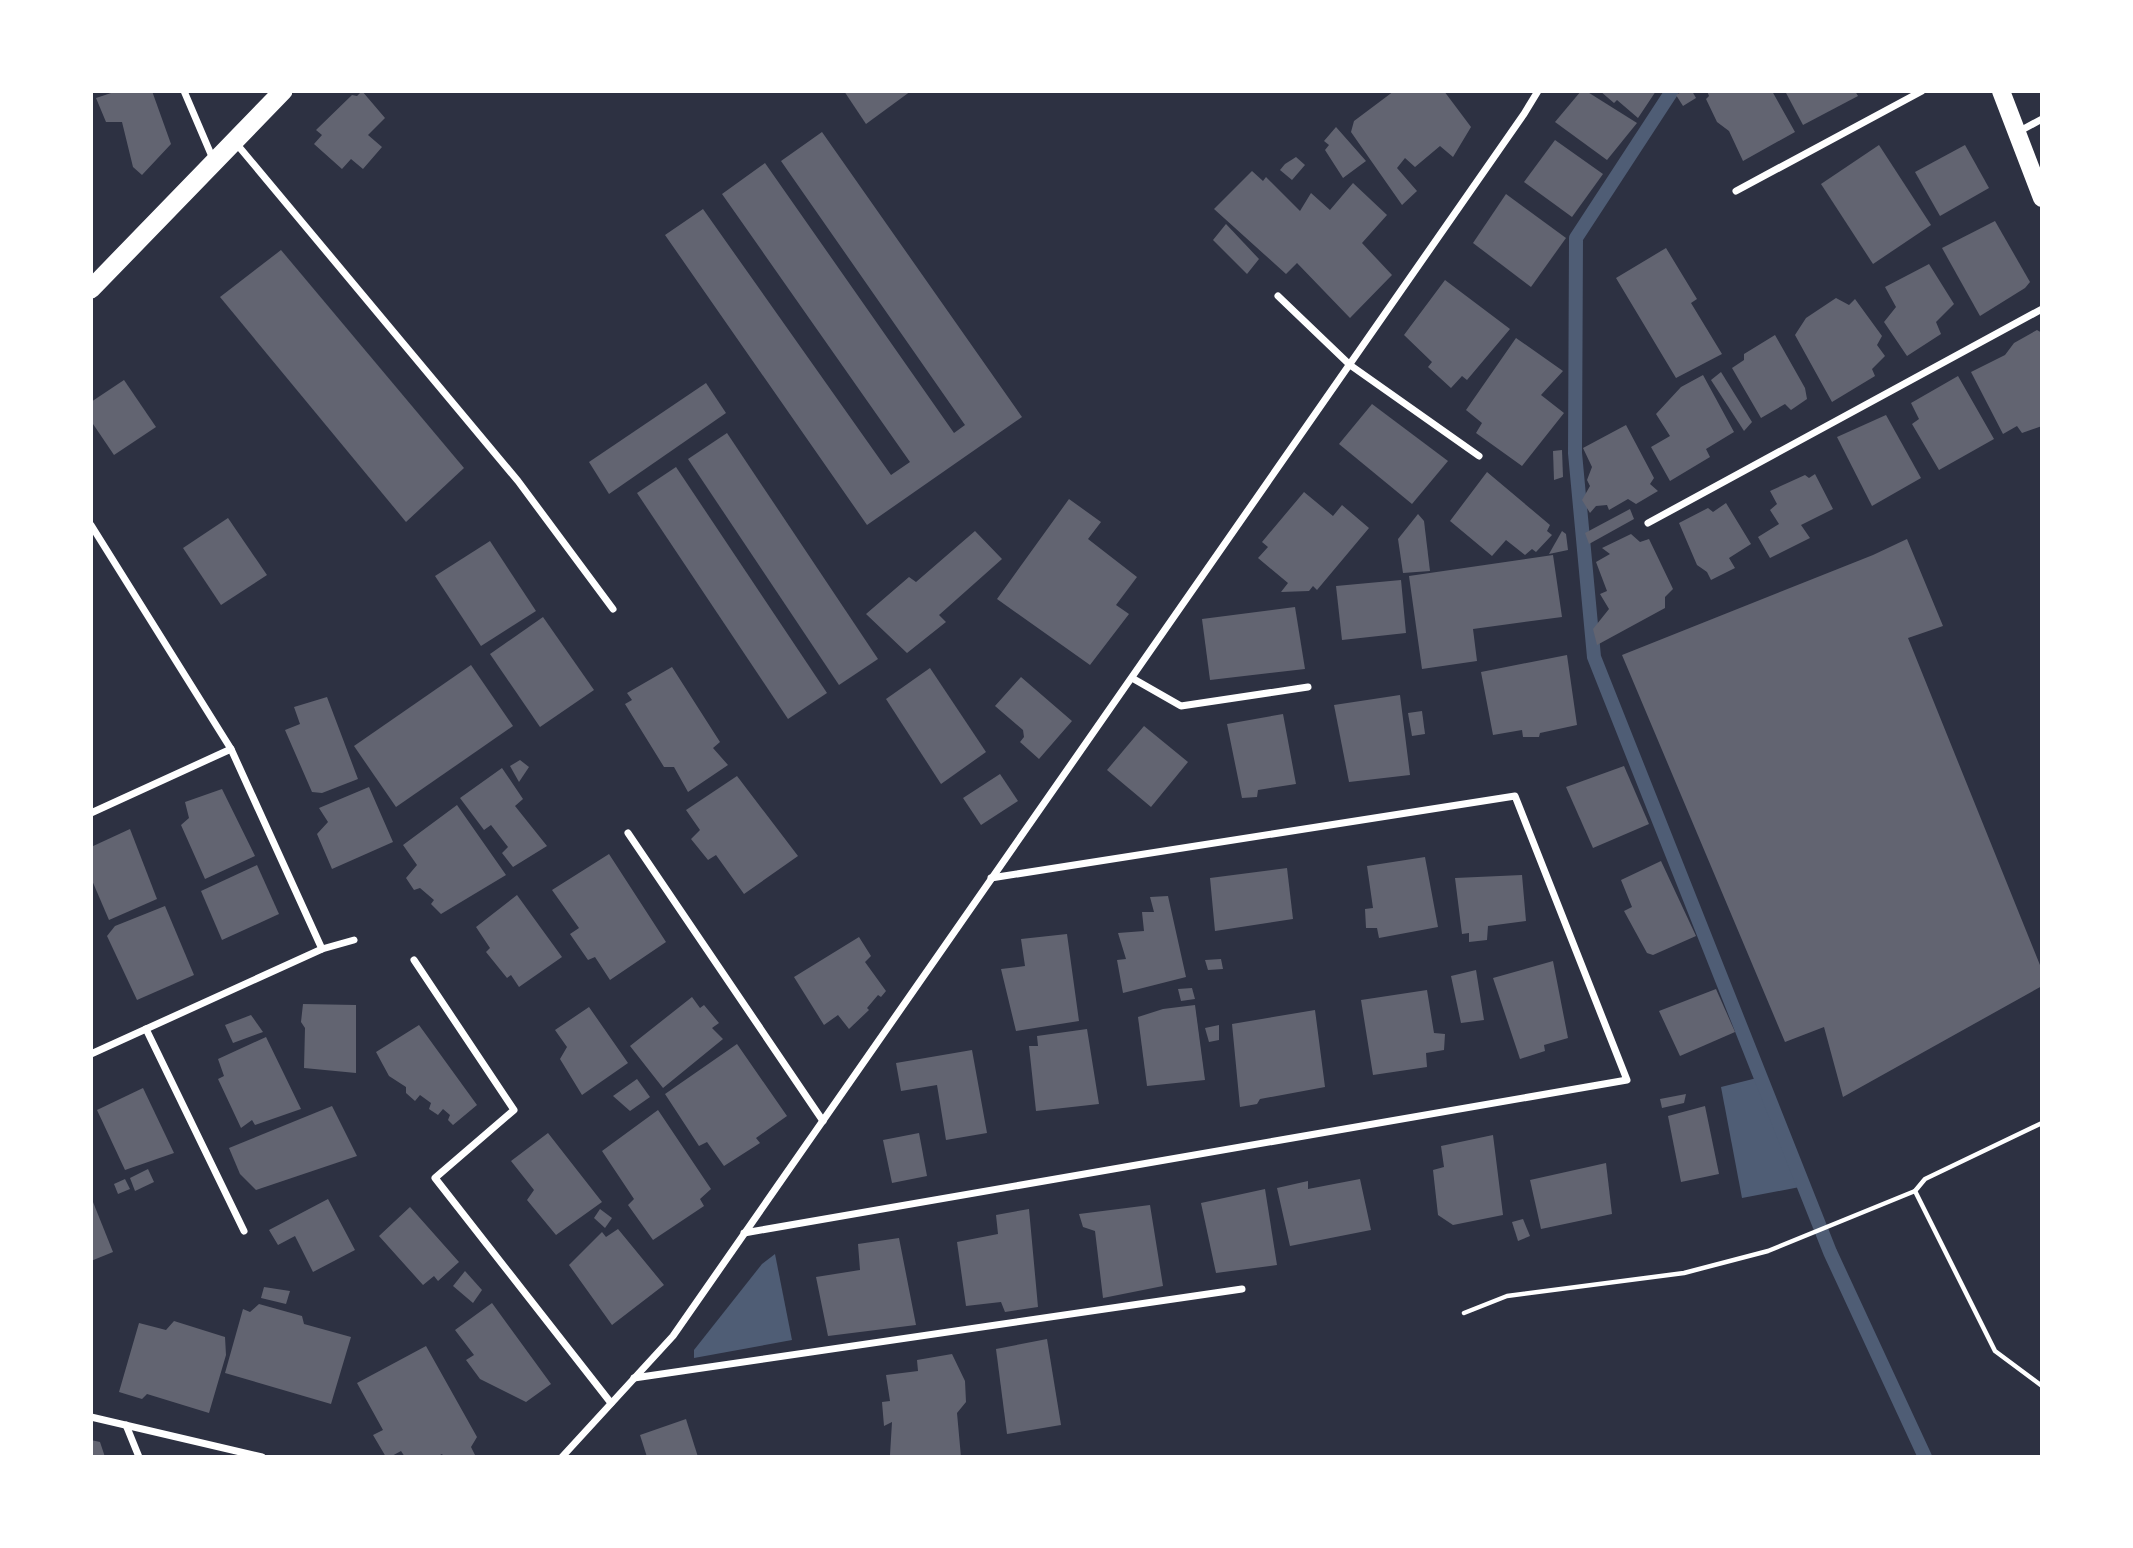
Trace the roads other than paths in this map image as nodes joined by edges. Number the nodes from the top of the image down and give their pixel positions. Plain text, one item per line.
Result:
1 (184, 91) edge
2 (283, 91) edge
3 (1538, 91) edge
4 (1922, 91) edge
5 (2001, 91) edge
6 (2042, 119) edge
7 (2017, 132) junction
8 (235, 141) junction
9 (214, 162) junction
10 (1736, 191) dead end
11 (2042, 198) edge
12 (91, 289) edge
13 (1278, 296) dead end
14 (2042, 309) edge
15 (1350, 365) junction
16 (1479, 456) dead end
17 (1648, 523) dead end
18 (91, 525) edge
19 (613, 609) dead end
20 (1132, 678) junction
21 (1308, 687) dead end
22 (231, 749) junction
23 (91, 813) edge
24 (628, 832) dead end
25 (991, 878) junction
26 (354, 940) dead end
27 (322, 949) junction
28 (414, 960) dead end
29 (146, 1030) junction
30 (91, 1054) edge
31 (823, 1121) junction
32 (244, 1231) dead end
33 (744, 1233) junction
34 (1242, 1289) dead end
35 (633, 1378) junction
36 (611, 1403) junction
37 (91, 1417) edge
38 (126, 1425) junction
39 (139, 1457) edge
40 (262, 1457) edge
41 (562, 1457) edge

1 - 9 street
2 - 8 highway
3 - 15 street
4 - 10 street
5 - 7 main road
6 - 7 street
7 - 11 main road
8 - 9 highway
8 - 19 street
9 - 12 highway
13 - 15 street
14 - 17 street
15 - 16 street
15 - 20 street
18 - 22 street
20 - 21 street
20 - 25 street
22 - 23 street
22 - 27 street
24 - 31 street
25 - 31 street
25 - 33 street
26 - 27 street
27 - 29 street
28 - 36 street
29 - 30 street
29 - 32 street
31 - 33 street
33 - 35 street
34 - 35 street
35 - 36 street
36 - 41 street
37 - 38 street
38 - 39 street
38 - 40 street

